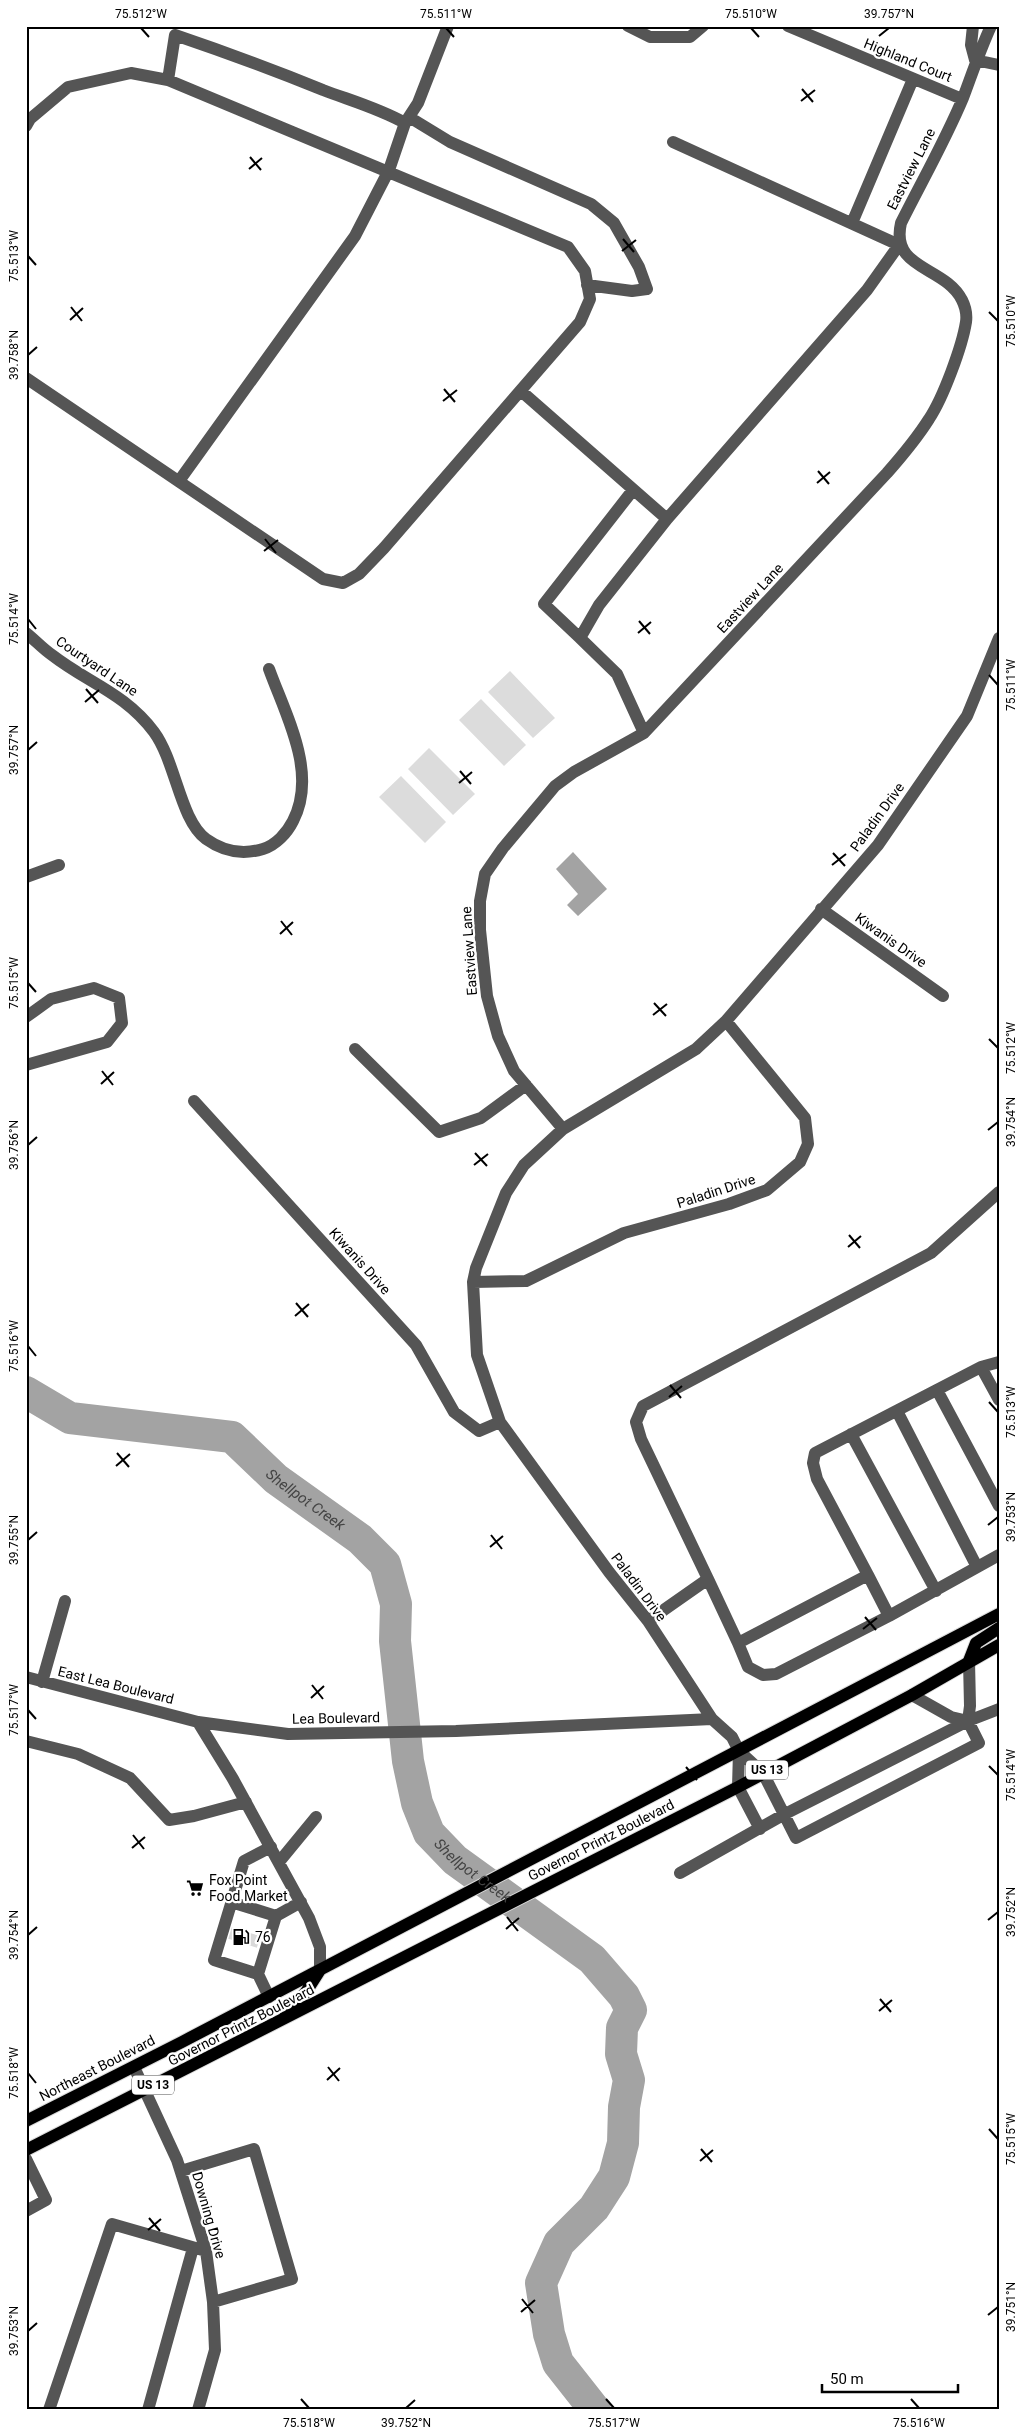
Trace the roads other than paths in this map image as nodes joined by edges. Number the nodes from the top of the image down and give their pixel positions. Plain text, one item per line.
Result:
1 (448, 26) edge
2 (628, 26) edge
3 (703, 26) edge
4 (788, 26) edge
5 (973, 26) edge
6 (991, 26) edge
7 (975, 60) junction
8 (999, 65) edge
9 (913, 79) junction
10 (168, 80) junction
11 (962, 99) junction
12 (407, 120) junction
13 (26, 126) edge
14 (673, 142) dead end
15 (389, 170) junction
16 (852, 223) junction
17 (899, 245) junction
18 (588, 285) junction
19 (26, 378) edge
20 (520, 391) junction
21 (179, 481) junction
22 (632, 490) junction
23 (667, 519) junction
24 (26, 633) edge
25 (580, 638) junction
26 (999, 638) edge
27 (994, 664) edge
28 (269, 669) dead end
29 (644, 733) junction
30 (59, 865) dead end
31 (26, 877) edge
32 (821, 909) junction
33 (943, 996) dead end
34 (26, 1017) edge
35 (726, 1021) junction
36 (355, 1050) dead end
37 (26, 1065) edge
38 (526, 1085) junction
39 (194, 1101) dead end
40 (563, 1129) junction
41 (999, 1192) edge
42 (473, 1282) junction
43 (999, 1362) edge
44 (981, 1367) junction
45 (937, 1390) junction
46 (999, 1400) edge
47 (897, 1411) junction
48 (500, 1422) junction
49 (851, 1434) junction
50 (999, 1506) edge
51 (999, 1555) edge
52 (978, 1568) junction
53 (868, 1575) junction
54 (708, 1579) junction
55 (936, 1591) junction
56 (65, 1601) dead end
57 (999, 1614) edge
58 (889, 1616) junction
59 (648, 1621) junction
60 (999, 1628) edge
61 (738, 1643) junction
62 (999, 1644) edge
63 (969, 1661) junction
64 (26, 1678) edge
65 (42, 1682) junction
66 (912, 1695) junction
67 (999, 1709) edge
68 (712, 1719) junction
69 (198, 1722) junction
70 (968, 1722) junction
71 (26, 1741) edge
72 (739, 1751) junction
73 (763, 1773) junction
74 (738, 1787) junction
75 (246, 1802) junction
76 (783, 1815) junction
77 (316, 1817) dead end
78 (760, 1829) junction
79 (271, 1847) junction
80 (279, 1862) junction
81 (680, 1873) dead end
82 (232, 1902) junction
83 (300, 1902) junction
84 (276, 1916) junction
85 (320, 1970) junction
86 (258, 1974) junction
87 (269, 1997) junction
88 (281, 2022) junction
89 (182, 2042) joint
90 (134, 2067) junction
91 (145, 2090) junction
92 (26, 2121) edge
93 (26, 2150) edge
94 (26, 2159) edge
95 (181, 2171) junction
96 (26, 2210) edge
97 (200, 2250) junction
98 (213, 2302) junction
99 (49, 2410) edge
100 (148, 2410) edge
101 (198, 2410) edge

1 - 12 street
2 - 3 street
4 - 9 street, Highland Court
5 - 7 street, Eastview Lane
6 - 7 street, Eastview Lane
7 - 8 street
7 - 11 street, Eastview Lane
9 - 11 street, Highland Court
9 - 16 street
10 - 12 street
10 - 13 street
10 - 15 street
11 - 17 street, Eastview Lane
12 - 15 street
12 - 18 street
14 - 16 street
15 - 18 street
15 - 21 street
16 - 17 street
17 - 23 street
17 - 29 street, Eastview Lane
18 - 20 street
19 - 21 street
20 - 21 street
20 - 22 street
22 - 23 street
22 - 25 street
23 - 25 street
24 - 28 street, Courtyard Lane
25 - 29 street
26 - 27 street, Paladin Drive
27 - 32 street, Paladin Drive
29 - 38 street, Eastview Lane
30 - 31 street
32 - 33 street, Kiwanis Drive
32 - 35 street, Paladin Drive
34 - 37 street
35 - 40 street, Paladin Drive
35 - 42 street, Paladin Drive
36 - 38 street
38 - 40 street, Eastview Lane
39 - 48 street, Kiwanis Drive
40 - 42 street, Paladin Drive
41 - 54 street
42 - 48 street, Paladin Drive
43 - 44 street
44 - 45 street
44 - 46 street
45 - 47 street
45 - 50 street
47 - 49 street
47 - 52 street
48 - 59 street, Paladin Drive
49 - 53 street
49 - 55 street
51 - 52 street
52 - 55 street
53 - 58 street
53 - 61 street
54 - 59 street
54 - 61 street
55 - 58 street
56 - 65 street
57 - 72 main road, Governor Printz Boulevard / US 13
58 - 61 street
59 - 68 street, Paladin Drive
60 - 63 main road
62 - 63 main road, Governor Printz Boulevard / US 13
63 - 66 main road, Governor Printz Boulevard / US 13
63 - 70 street
64 - 65 street, East Lea Boulevard
65 - 69 street, East Lea Boulevard
66 - 70 street
66 - 73 main road, Governor Printz Boulevard / US 13
67 - 70 street
68 - 69 street, Lea Boulevard
68 - 72 street
69 - 75 street
70 - 76 street
70 - 76 street
71 - 75 street
72 - 73 street
72 - 74 street
72 - 85 main road, Governor Printz Boulevard / US 13
73 - 74 main road, Governor Printz Boulevard / US 13
73 - 76 street
74 - 78 street
74 - 88 main road, Governor Printz Boulevard / US 13
75 - 79 street
76 - 78 street
77 - 80 street
78 - 81 street
79 - 80 street
79 - 82 street
80 - 83 street
82 - 84 street
82 - 86 street
83 - 84 street
83 - 85 street
84 - 86 street
85 - 87 main road, Governor Printz Boulevard / US 13
85 - 88 main road
86 - 87 street
87 - 89 main road, Governor Printz Boulevard / US 13
88 - 91 main road, Governor Printz Boulevard / US 13
89 - 90 main road, Northeast Boulevard / US 13
90 - 91 street, Downing Drive
90 - 92 main road, Northeast Boulevard / US 13
91 - 93 main road, Governor Printz Boulevard / US 13
91 - 95 street, Downing Drive
94 - 96 street
95 - 97 street, Downing Drive
95 - 98 street
97 - 98 street, Downing Drive
97 - 99 street
97 - 100 street
98 - 101 street, Downing Drive

